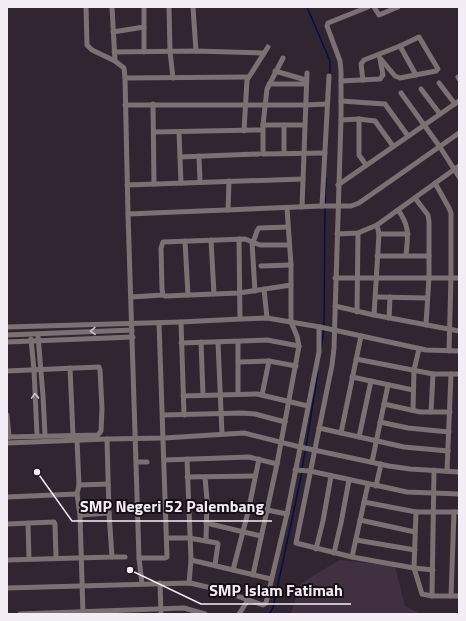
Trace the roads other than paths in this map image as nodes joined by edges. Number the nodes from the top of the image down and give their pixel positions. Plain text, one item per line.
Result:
1 (86, 7) edge
2 (112, 7) edge
3 (144, 7) edge
4 (169, 7) edge
5 (193, 7) edge
6 (368, 7) edge
7 (374, 7) edge
8 (398, 7) edge
9 (144, 27) junction
10 (113, 32) junction
11 (400, 46) junction
12 (268, 47) dead end
13 (196, 51) junction
14 (114, 52) junction
15 (144, 52) junction
16 (170, 52) junction
17 (264, 53) junction
18 (380, 56) junction
19 (283, 58) dead end
20 (115, 61) junction
21 (275, 72) junction
22 (307, 73) dead end
23 (416, 75) junction
24 (329, 76) dead end
25 (396, 76) junction
26 (248, 77) junction
27 (125, 78) junction
28 (173, 78) junction
29 (382, 78) junction
30 (363, 80) junction
31 (341, 81) junction
32 (306, 82) junction
33 (439, 83) dead end
34 (269, 84) junction
35 (421, 89) dead end
36 (400, 93) dead end
37 (341, 101) junction
38 (457, 102) edge
39 (153, 104) junction
40 (244, 104) junction
41 (328, 104) junction
42 (125, 105) junction
43 (264, 105) junction
44 (305, 105) junction
45 (440, 114) junction
46 (359, 119) junction
47 (341, 120) junction
48 (263, 125) junction
49 (284, 125) junction
50 (304, 125) junction
51 (424, 125) junction
52 (260, 130) dead end
53 (244, 131) junction
54 (154, 132) junction
55 (179, 132) junction
56 (459, 133) edge
57 (408, 136) junction
58 (393, 146) junction
59 (440, 147) junction
60 (284, 153) junction
61 (304, 153) junction
62 (325, 153) junction
63 (260, 154) dead end
64 (199, 156) junction
65 (180, 157) junction
66 (366, 166) junction
67 (457, 168) edge
68 (459, 177) edge
69 (303, 179) junction
70 (229, 181) junction
71 (200, 182) junction
72 (180, 183) junction
73 (435, 183) junction
74 (154, 184) junction
75 (127, 185) junction
76 (338, 185) junction
77 (415, 198) junction
78 (323, 206) junction
79 (336, 206) junction
80 (302, 207) junction
81 (287, 208) junction
82 (228, 210) junction
83 (398, 210) junction
84 (128, 214) junction
85 (377, 225) junction
86 (288, 227) junction
87 (358, 233) junction
88 (337, 234) junction
89 (379, 234) junction
90 (408, 234) junction
91 (238, 239) junction
92 (211, 240) junction
93 (185, 241) junction
94 (252, 242) junction
95 (289, 245) junction
96 (406, 255) junction
97 (377, 256) junction
98 (429, 256) junction
99 (291, 265) junction
100 (261, 266) dead end
101 (358, 277) junction
102 (377, 277) junction
103 (429, 277) junction
104 (451, 277) junction
105 (335, 278) junction
106 (459, 278) edge
107 (291, 285) junction
108 (264, 289) junction
109 (255, 291) junction
110 (239, 293) junction
111 (214, 294) junction
112 (163, 295) junction
113 (188, 295) junction
114 (131, 297) junction
115 (376, 297) junction
116 (390, 297) junction
117 (427, 298) junction
118 (335, 306) junction
119 (357, 312) junction
120 (374, 315) junction
121 (240, 318) junction
122 (267, 318) junction
123 (389, 318) junction
124 (181, 322) junction
125 (291, 322) junction
126 (159, 323) junction
127 (132, 324) junction
128 (426, 325) junction
129 (30, 326) junction
130 (37, 326) junction
131 (7, 327) edge
132 (320, 327) junction
133 (132, 330) junction
134 (333, 330) junction
135 (450, 330) junction
136 (459, 331) edge
137 (38, 333) junction
138 (31, 334) junction
139 (7, 335) edge
140 (361, 336) junction
141 (133, 337) junction
142 (31, 340) junction
143 (38, 340) junction
144 (7, 342) edge
145 (201, 342) junction
146 (218, 342) junction
147 (238, 342) junction
148 (182, 343) junction
149 (299, 346) junction
150 (419, 349) junction
151 (449, 351) junction
152 (459, 351) edge
153 (356, 359) junction
154 (269, 361) junction
155 (238, 362) junction
156 (296, 366) junction
157 (70, 368) junction
158 (34, 370) junction
159 (41, 370) junction
160 (414, 370) junction
161 (7, 371) edge
162 (433, 374) junction
163 (451, 374) junction
164 (459, 374) edge
165 (352, 376) junction
166 (371, 381) junction
167 (388, 385) junction
168 (413, 390) junction
169 (219, 394) junction
170 (238, 394) junction
171 (202, 395) junction
172 (262, 395) junction
173 (183, 396) junction
174 (289, 402) junction
175 (384, 404) junction
176 (308, 406) junction
177 (413, 410) junction
178 (431, 412) junction
179 (450, 412) junction
180 (221, 413) junction
181 (7, 415) edge
182 (163, 415) junction
183 (184, 415) junction
184 (285, 422) junction
185 (380, 422) junction
186 (319, 428) junction
187 (449, 432) junction
188 (341, 433) junction
189 (222, 434) junction
190 (37, 435) junction
191 (44, 435) junction
192 (72, 435) junction
193 (8, 437) edge
194 (359, 437) junction
195 (164, 438) junction
196 (107, 439) junction
197 (136, 439) junction
198 (78, 440) junction
199 (376, 440) junction
200 (281, 442) junction
201 (7, 443) edge
202 (301, 447) junction
203 (312, 450) junction
204 (448, 451) junction
205 (187, 459) junction
206 (260, 459) junction
207 (165, 460) junction
208 (136, 462) junction
209 (147, 462) dead end
210 (372, 462) junction
211 (277, 464) junction
212 (381, 464) junction
213 (297, 470) junction
214 (434, 470) junction
215 (308, 471) junction
216 (448, 471) junction
217 (459, 472) edge
218 (255, 476) junction
219 (331, 476) junction
220 (187, 477) junction
221 (205, 477) junction
222 (349, 480) junction
223 (108, 484) junction
224 (368, 484) junction
225 (79, 485) junction
226 (376, 486) junction
227 (434, 493) junction
228 (77, 494) junction
229 (459, 494) edge
230 (7, 497) edge
231 (364, 502) junction
232 (266, 510) junction
233 (416, 512) junction
234 (434, 512) junction
235 (456, 512) edge
236 (109, 513) junction
237 (287, 514) junction
238 (80, 515) junction
239 (360, 520) junction
240 (28, 522) junction
241 (206, 523) junction
242 (7, 524) edge
243 (456, 531) edge
244 (242, 532) junction
245 (416, 532) junction
246 (261, 536) junction
247 (167, 538) junction
248 (189, 538) junction
249 (356, 540) junction
250 (206, 541) junction
251 (316, 549) junction
252 (452, 549) junction
253 (459, 549) edge
254 (415, 550) junction
255 (334, 553) junction
256 (112, 557) junction
257 (125, 557) dead end
258 (352, 557) junction
259 (56, 558) junction
260 (139, 558) junction
261 (29, 559) junction
262 (81, 559) junction
263 (7, 560) edge
264 (190, 560) junction
265 (215, 565) junction
266 (414, 568) junction
267 (233, 570) junction
268 (433, 570) junction
269 (253, 575) junction
270 (271, 579) junction
271 (160, 583) junction
272 (189, 583) junction
273 (142, 584) junction
274 (82, 587) junction
275 (7, 588) edge
276 (432, 596) junction
277 (451, 596) junction
278 (459, 596) edge
279 (248, 600) junction
280 (161, 611) edge
281 (105, 612) edge
282 (123, 612) edge
283 (142, 612) edge
284 (59, 613) edge
285 (83, 613) edge
286 (20, 614) edge
287 (41, 614) edge
288 (205, 614) edge
289 (239, 614) edge

1 - 20 street
2 - 10 street
3 - 9 street
4 - 16 street
5 - 13 street
6 - 31 street
7 - 8 street
9 - 10 street
9 - 15 street
10 - 14 street
11 - 18 street
11 - 23 street
11 - 23 street
12 - 17 street
13 - 16 street
13 - 17 street
14 - 15 street
14 - 20 street
15 - 16 street
16 - 28 street
17 - 26 street
18 - 25 street
18 - 29 street
18 - 30 street
19 - 21 street
20 - 27 street
21 - 32 street
21 - 34 street
22 - 32 street
23 - 25 street
24 - 41 street
25 - 29 street
26 - 28 street
26 - 40 street
27 - 28 street
27 - 42 street
29 - 30 street
30 - 31 street
31 - 37 street
32 - 34 street
32 - 44 street
33 - 38 street
34 - 43 street
35 - 45 street
36 - 51 street
37 - 47 street
37 - 57 street
38 - 45 street
39 - 40 street
39 - 42 street
39 - 54 street
40 - 43 street
40 - 53 street
41 - 44 street
41 - 62 street
42 - 75 street
43 - 44 street
43 - 48 street
44 - 50 street
45 - 51 street
46 - 47 street
46 - 58 street
46 - 66 street
47 - 76 street
48 - 49 street
48 - 60 street
49 - 50 street
49 - 60 street
50 - 61 street
51 - 57 street
51 - 59 street
52 - 53 street
53 - 55 street
54 - 55 street
54 - 74 street
55 - 65 street
56 - 59 street
57 - 58 street
58 - 66 street
59 - 67 street
59 - 79 street
60 - 61 street
61 - 62 street
61 - 69 street
62 - 78 street
63 - 64 street
64 - 65 street
64 - 71 street
65 - 72 street
66 - 76 street
67 - 68 street
67 - 73 street
69 - 70 street
69 - 80 street
70 - 71 street
70 - 82 street
71 - 72 street
72 - 74 street
73 - 77 street
73 - 104 street
74 - 75 street
75 - 84 street
76 - 79 street
77 - 83 street
77 - 98 street
78 - 79 street
78 - 80 street
79 - 88 street
80 - 81 street
81 - 82 street
81 - 86 street
82 - 84 street
83 - 85 street
83 - 90 street
84 - 114 street
85 - 87 street
85 - 89 street
86 - 94 street
86 - 95 street
87 - 88 street
87 - 101 street
88 - 105 street
89 - 90 street
89 - 97 street
90 - 96 street
91 - 92 street
91 - 94 street
91 - 110 street
92 - 93 street
92 - 111 street
93 - 112 street
93 - 113 street
94 - 95 street
94 - 109 street
95 - 99 street
96 - 97 street
96 - 98 street
97 - 102 street
98 - 103 street
99 - 100 street
99 - 107 street
101 - 102 street
101 - 105 street
101 - 119 street
102 - 103 street
102 - 115 street
103 - 104 street
103 - 117 street
104 - 106 street
104 - 135 street
105 - 118 street
107 - 108 street
107 - 125 street
108 - 109 street
108 - 122 street
109 - 110 street
110 - 111 street
110 - 121 street
111 - 113 street
112 - 113 street
112 - 114 street
114 - 127 street
115 - 116 street
115 - 120 street
116 - 117 street
116 - 123 street
117 - 128 street
118 - 119 street
118 - 134 street
119 - 120 street
120 - 123 street
121 - 122 street
121 - 124 street
122 - 125 street
123 - 128 street
124 - 126 street
124 - 148 street
125 - 132 street
125 - 149 street
126 - 127 street
126 - 182 street
127 - 130 street
127 - 133 street
128 - 135 street
129 - 130 street
129 - 131 street
129 - 138 street
130 - 137 street
132 - 134 street
132 - 176 street
133 -> 137 street
133 - 141 street
134 - 140 street
134 - 186 street
135 - 136 street
135 - 151 street
137 - 138 street
137 - 143 street
138 - 139 street
138 - 142 street
140 - 150 street
140 - 153 street
141 - 143 street
141 - 197 street
142 - 143 street
142 - 144 street
142 - 158 street
143 - 159 street
145 - 146 street
145 - 148 street
145 - 171 street
146 - 147 street
146 - 169 street
147 - 149 street
147 - 155 street
148 - 173 street
149 - 156 street
150 - 151 street
150 - 160 street
151 - 152 street
153 - 160 street
153 - 165 street
154 - 155 street
154 - 156 street
154 - 172 street
155 - 170 street
156 - 174 street
157 - 159 street
157 - 192 street
157 - 192 street
158 - 159 street
158 - 161 street
190 -> 158 street
159 - 191 street
160 - 162 street
160 - 168 street
162 - 163 street
162 - 178 street
163 - 164 street
163 - 179 street
165 - 166 street
165 - 188 street
166 - 167 street
166 - 194 street
167 - 168 street
167 - 175 street
168 - 177 street
169 - 170 street
169 - 171 street
169 - 180 street
170 - 172 street
171 - 173 street
172 - 174 street
173 - 183 street
174 - 176 street
174 - 184 street
175 - 177 street
175 - 185 street
176 - 202 street
177 - 178 street
178 - 179 street
179 - 187 street
180 - 183 street
180 - 184 street
180 - 189 street
181 - 193 street
182 - 183 street
182 - 195 street
184 - 200 street
185 - 187 street
185 - 199 street
186 - 188 street
186 - 203 street
187 - 204 street
188 - 194 street
189 - 195 street
189 - 200 street
190 - 191 street
190 - 193 street
191 - 192 street
194 - 199 street
195 - 197 street
195 - 207 street
196 - 197 street
196 - 198 street
196 - 223 street
197 - 208 street
198 - 201 street
198 - 225 street
199 - 204 street
199 - 210 street
200 - 202 street
200 - 211 street
202 - 203 street
202 - 213 street
203 - 210 street
203 - 215 street
204 - 216 street
205 - 206 street
205 - 207 street
205 - 220 street
206 - 211 street
206 - 218 street
207 - 247 street
208 - 209 street
208 - 260 street
210 - 212 street
211 - 232 street
212 - 214 street
212 - 226 street
213 - 215 street
213 - 237 street
214 - 216 street
214 - 227 street
215 - 219 street
215 - 251 street
216 - 217 street
218 - 221 street
218 - 244 street
219 - 222 street
219 - 251 street
220 - 221 street
220 - 248 street
221 - 241 street
222 - 224 street
222 - 255 street
223 - 225 street
223 - 236 street
224 - 226 street
224 - 231 street
225 - 228 street
226 - 227 street
227 - 229 street
227 - 234 street
228 - 230 street
228 - 238 street
231 - 233 street
231 - 239 street
232 - 237 street
232 - 246 street
233 - 234 street
233 - 245 street
234 - 235 street
234 - 268 street
235 - 243 street
236 - 238 street
236 - 256 street
237 - 270 street
238 - 262 street
239 - 245 street
239 - 249 street
240 - 242 street
240 - 259 street
240 - 261 street
241 - 244 street
241 - 250 street
243 - 252 street
244 - 246 street
244 - 267 street
245 - 254 street
246 - 269 street
247 - 248 street
247 - 260 street
248 - 250 street
248 - 264 street
249 - 254 street
249 - 258 street
250 - 265 street
251 - 255 street
252 - 253 street
252 - 277 street
254 - 266 street
255 - 258 street
256 - 257 street
256 - 262 street
258 - 266 street
259 - 261 street
259 - 262 street
260 - 273 street
261 - 263 street
262 - 274 street
264 - 265 street
264 - 272 street
265 - 267 street
266 - 268 street
266 - 276 street
267 - 269 street
268 - 276 street
269 - 270 street
270 - 279 street
271 - 272 street
271 - 273 street
271 - 280 street
272 - 279 street
273 - 274 street
274 - 275 street
274 - 285 street
276 - 277 street
277 - 278 street
279 - 289 street
280 - 283 street
280 - 288 street
281 - 282 street
281 - 285 street
282 - 283 street
284 - 285 street
284 - 287 street
286 - 287 street

